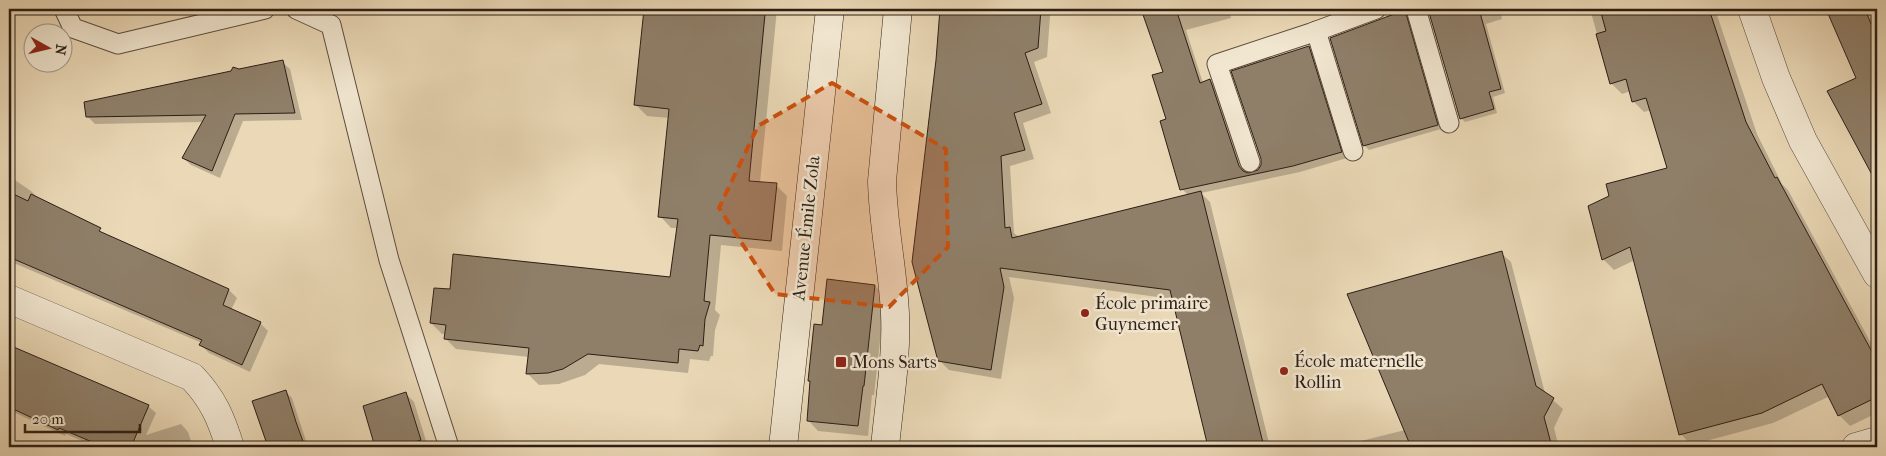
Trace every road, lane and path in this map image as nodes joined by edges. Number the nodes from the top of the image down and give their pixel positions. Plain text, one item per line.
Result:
1 (64, 9) edge
2 (265, 9) edge
3 (296, 9) edge
4 (830, 9) edge
5 (898, 9) edge
6 (1376, 9) edge
7 (1416, 9) edge
8 (1752, 9) edge
9 (1316, 31) junction
10 (1449, 123) dead end
11 (1353, 151) dead end
12 (1250, 162) dead end
13 (1877, 274) edge
14 (9, 298) edge
15 (1877, 441) edge
16 (230, 447) edge
17 (449, 447) edge
18 (783, 447) edge
19 (885, 447) edge
20 (1856, 447) edge

1 - 2 lane
3 - 17 lane
4 - 18 main road, Avenue Émile Zola
5 - 19 main road
6 - 9 lane
7 - 10 lane
8 - 13 main road
9 - 11 lane
9 - 12 lane
14 - 16 main road
15 - 20 main road

